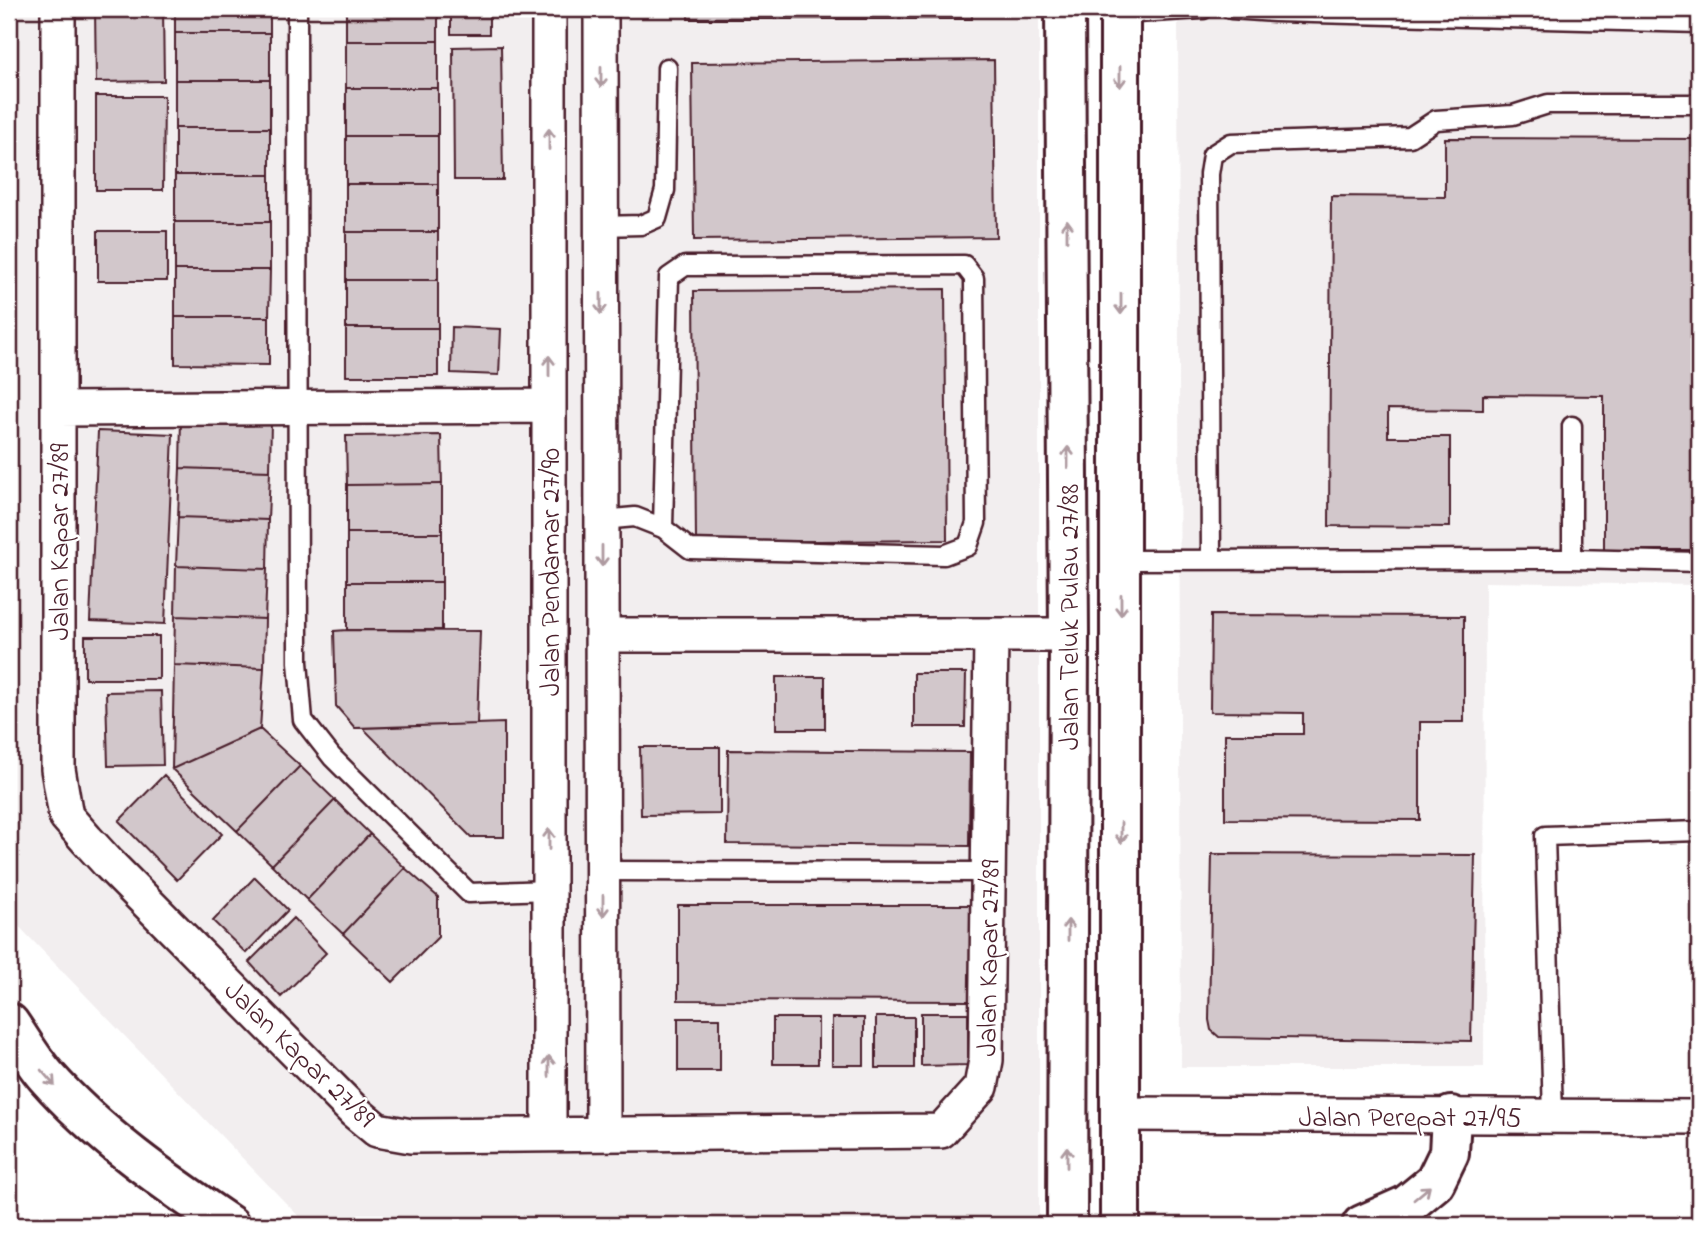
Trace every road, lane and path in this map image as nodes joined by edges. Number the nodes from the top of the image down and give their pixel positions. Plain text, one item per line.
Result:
1 (58, 9) edge
2 (297, 9) edge
3 (549, 9) edge
4 (601, 9) edge
5 (1065, 9) edge
6 (1203, 9) edge
7 (1231, 9) edge
8 (1275, 10) edge
9 (1120, 11) edge
10 (1699, 23) edge
11 (667, 68) dead end
12 (1699, 104) edge
13 (601, 226) junction
14 (549, 406) junction
15 (298, 408) junction
16 (58, 409) junction
17 (1572, 426) dead end
18 (602, 520) junction
19 (663, 528) junction
20 (1572, 559) junction
21 (1121, 560) junction
22 (1211, 560) junction
23 (1699, 562) edge
24 (602, 635) junction
25 (991, 635) junction
26 (1069, 635) junction
27 (1699, 831) edge
28 (603, 871) junction
29 (988, 872) junction
30 (549, 890) junction
31 (9, 1023) edge
32 (1121, 1114) junction
33 (1451, 1116) junction
34 (1553, 1116) junction
35 (1699, 1117) edge
36 (549, 1134) junction
37 (603, 1134) junction
38 (229, 1225) edge
39 (1067, 1225) edge
40 (1120, 1225) edge
41 (1362, 1225) edge

1 - 16 street, Jalan Kapar 27/89
2 - 15 lane
14 -> 3 street, Jalan Pendamar 27/90
4 -> 13 street, Jalan Pendamar 27/90
26 -> 5 street, Jalan Teluk Pulau 27/88
6 - 9 lane
7 - 8 lane
8 - 10 lane
9 -> 21 street, Jalan Teluk Pulau 27/88
11 - 13 lane
12 - 22 lane
13 -> 18 street, Jalan Pendamar 27/90
14 - 15 street
30 -> 14 street, Jalan Pendamar 27/90
15 - 16 street
15 - 30 lane
16 - 36 street, Jalan Kapar 27/89
17 - 20 lane
18 - 19 lane
18 -> 24 street, Jalan Pendamar 27/90
19 - 19 lane
20 - 22 lane
20 - 23 lane
21 - 22 lane
21 -> 32 street, Jalan Teluk Pulau 27/88
24 - 25 street
24 - 28 street, Jalan Pendamar 27/90
25 - 26 street
25 - 29 street, Jalan Kapar 27/89
39 -> 26 street, Jalan Teluk Pulau 27/88
27 - 34 lane
28 - 29 lane
28 -> 37 street, Jalan Pendamar 27/90
29 - 37 street, Jalan Kapar 27/89
36 -> 30 street, Jalan Pendamar 27/90
31 -> 38 street
32 - 33 street, Jalan Perepat 27/95
32 - 40 street, Jalan Teluk Pulau 27/88
33 - 34 street, Jalan Perepat 27/95
41 -> 33 street
34 - 35 street, Jalan Perepat 27/95
36 - 37 street, Jalan Kapar 27/89

